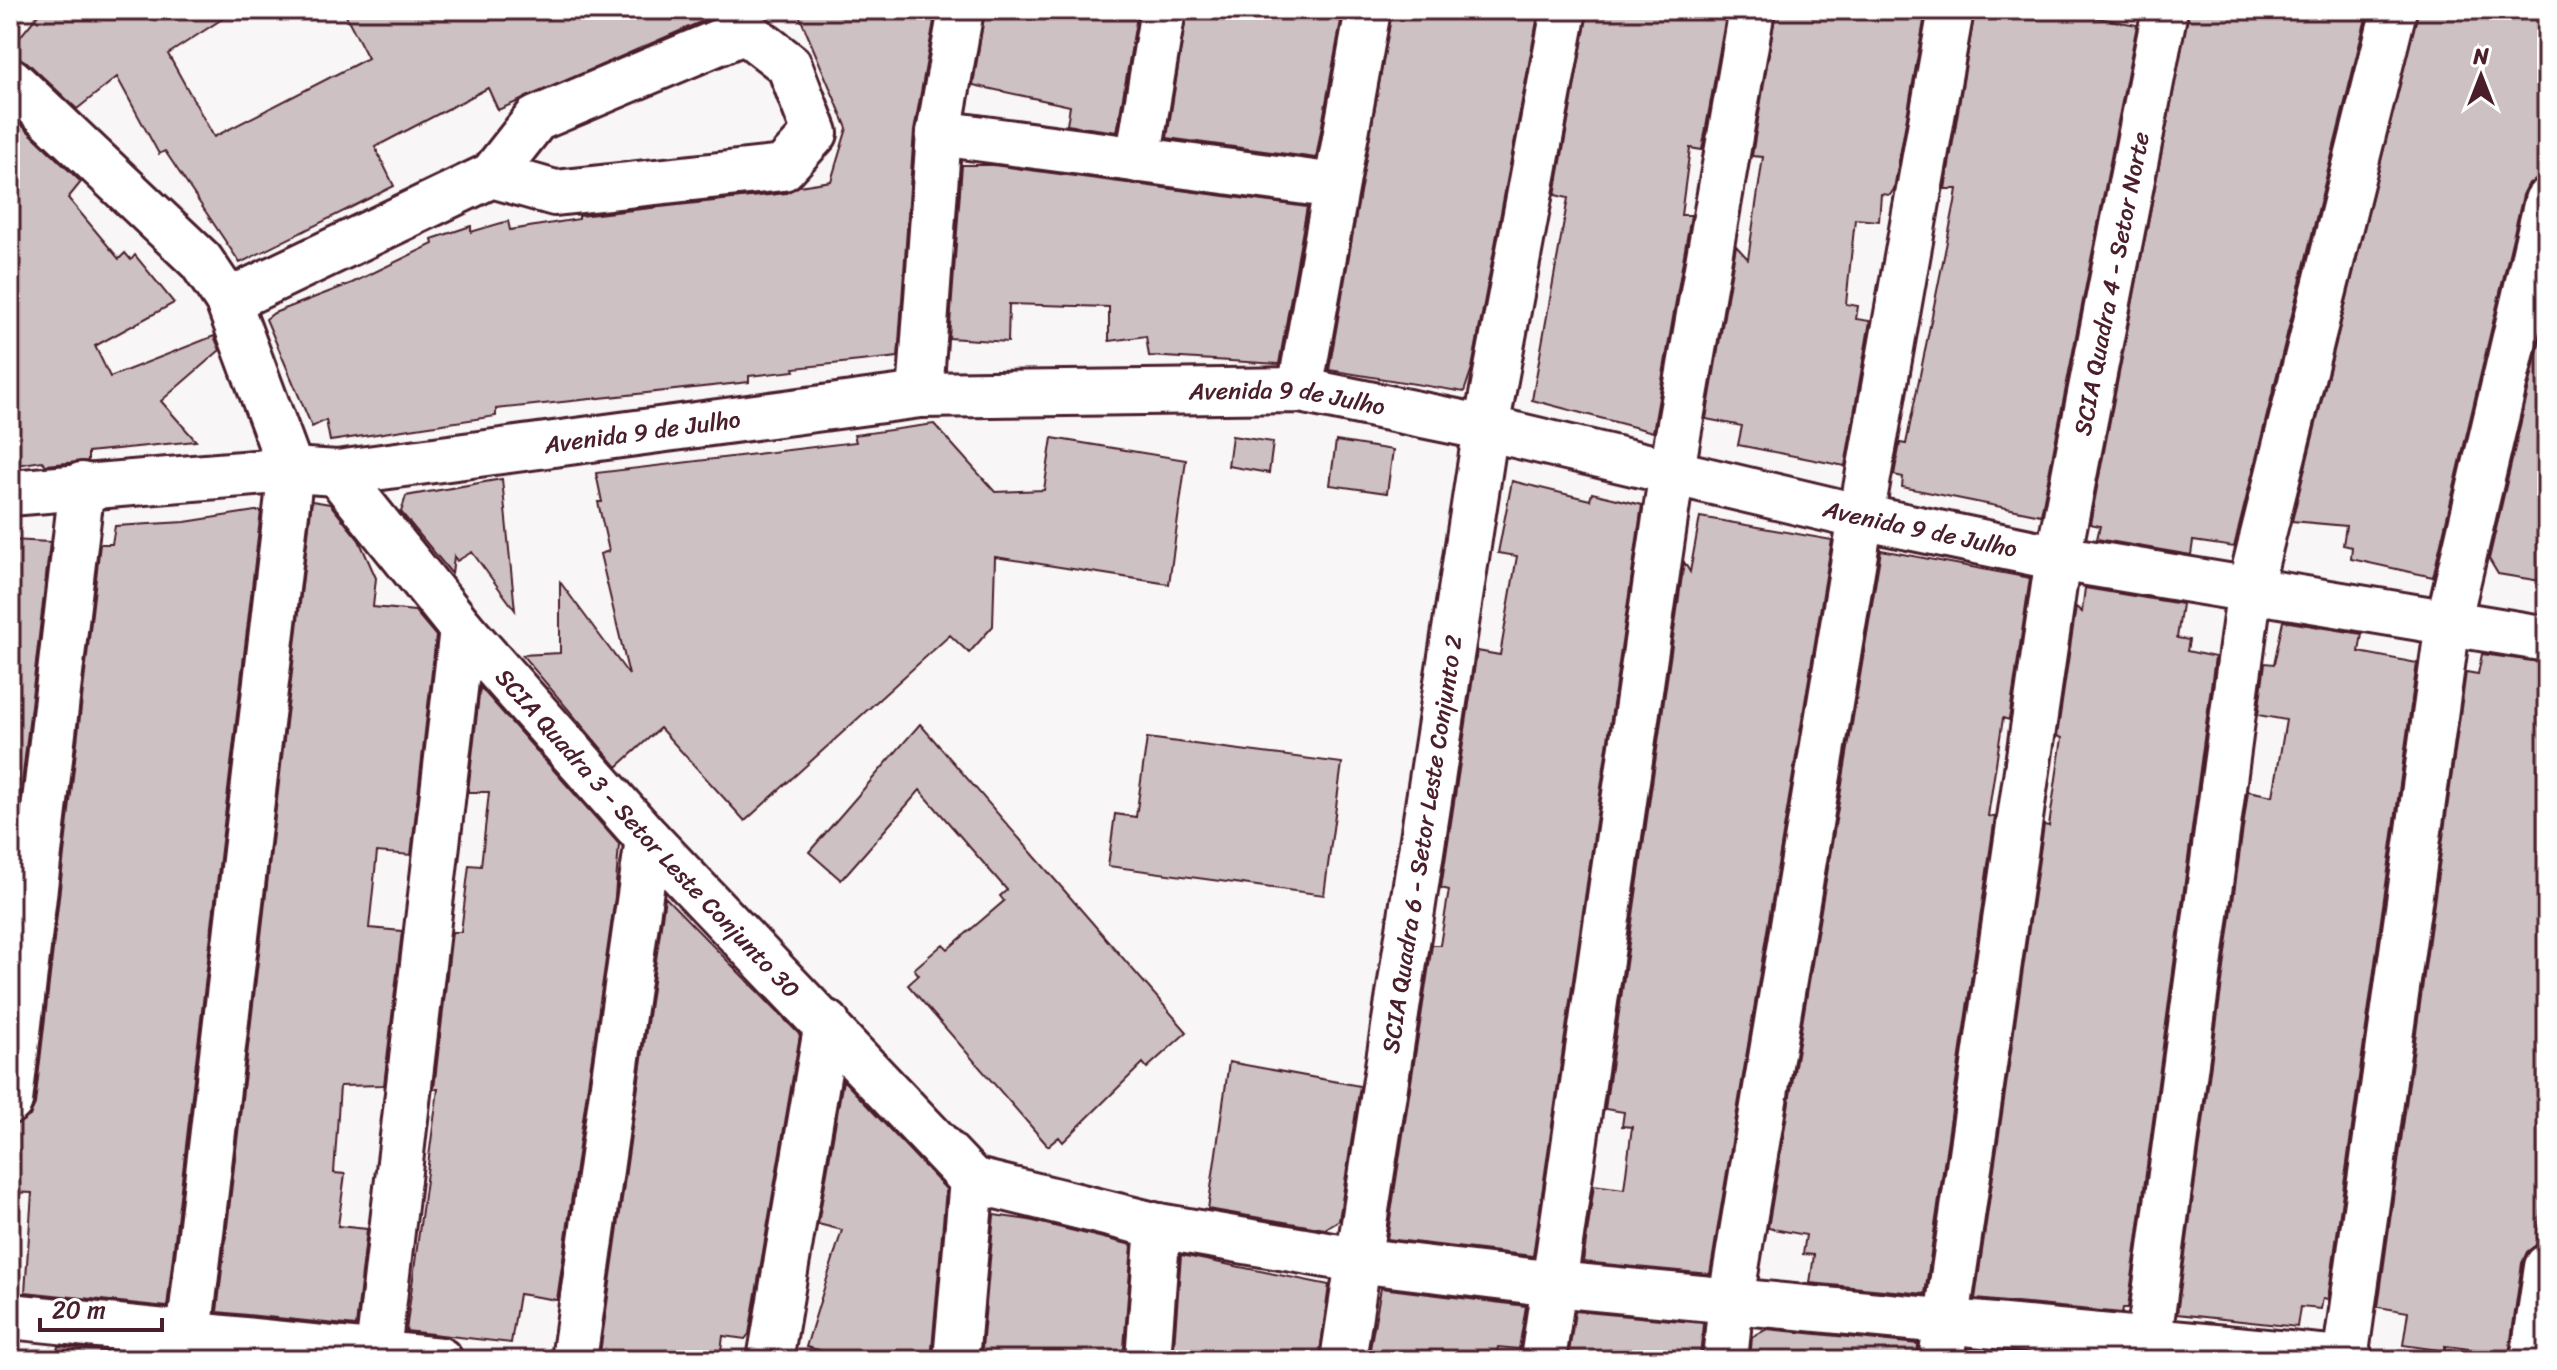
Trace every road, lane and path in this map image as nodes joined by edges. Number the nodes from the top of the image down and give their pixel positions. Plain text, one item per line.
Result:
1 (961, 10) edge
2 (1163, 10) edge
3 (1368, 10) edge
4 (1564, 10) edge
5 (1752, 10) edge
6 (1951, 10) edge
7 (2165, 10) edge
8 (2394, 10) edge
9 (10, 80) edge
10 (939, 133) junction
11 (1138, 160) junction
12 (492, 175) junction
13 (1336, 186) junction
14 (2547, 201) edge
15 (228, 301) junction
16 (1300, 390) junction
17 (920, 395) junction
18 (1486, 428) junction
19 (291, 470) junction
20 (1672, 470) junction
21 (337, 473) junction
22 (82, 485) junction
23 (10, 493) edge
24 (1861, 517) junction
25 (2058, 558) junction
26 (2250, 587) junction
27 (2448, 623) junction
28 (462, 629) junction
29 (2547, 639) edge
30 (648, 839) junction
31 (827, 1023) junction
32 (10, 1101) edge
33 (972, 1180) junction
34 (1158, 1226) junction
35 (1356, 1260) junction
36 (2547, 1267) edge
37 (1554, 1284) junction
38 (1731, 1299) junction
39 (10, 1316) edge
40 (1944, 1340) edge
41 (187, 1348) edge
42 (2148, 1350) edge
43 (378, 1357) edge
44 (440, 1360) edge
45 (574, 1360) edge
46 (770, 1360) edge
47 (956, 1360) edge
48 (1148, 1360) edge
49 (1343, 1360) edge
50 (1543, 1360) edge
51 (1725, 1360) edge
52 (2347, 1360) edge
53 (2533, 1360) edge

1 - 10 street
2 - 11 street
3 - 13 street
4 - 18 street, SCIA Quadra 6 - Setor Leste Conjunto 2
5 - 20 street
6 - 24 street
7 - 25 street, SCIA Quadra 4 - Setor Norte
8 - 26 street
9 - 15 street
10 - 11 street
10 - 17 street
11 - 13 street
12 - 12 street
12 - 15 street
13 - 16 street
14 - 27 street
15 - 19 street
16 - 17 street, Avenida 9 de Julho
16 - 18 street, Avenida 9 de Julho
17 - 21 street, Avenida 9 de Julho
18 - 20 street, Avenida 9 de Julho
18 - 35 street, SCIA Quadra 6 - Setor Leste Conjunto 2
19 - 21 street, Avenida 9 de Julho
19 - 22 street, Avenida 9 de Julho
19 - 41 street
20 - 24 street, Avenida 9 de Julho
20 - 37 street
21 - 28 street, SCIA Quadra 3 - Setor Leste Conjunto 30
22 - 23 street, Avenida 9 de Julho
22 - 32 street
24 - 25 street, Avenida 9 de Julho
24 - 38 street
25 - 26 street, Avenida 9 de Julho
25 - 40 street, SCIA Quadra 4 - Setor Norte
26 - 27 street, Avenida 9 de Julho
26 - 42 street
27 - 29 street, Avenida 9 de Julho
27 - 52 street
28 - 30 street, SCIA Quadra 3 - Setor Leste Conjunto 30
28 - 43 street
30 - 31 street, SCIA Quadra 3 - Setor Leste Conjunto 30
30 - 45 street
31 - 33 street, SCIA Quadra 3 - Setor Leste Conjunto 30
31 - 46 street
33 - 34 street
33 - 47 street
34 - 35 street
34 - 48 street
35 - 37 street
35 - 49 street, SCIA Quadra 6 - Setor Leste Conjunto 2
36 - 53 street
37 - 38 street
37 - 50 street
38 - 40 street
38 - 51 street
39 - 41 street
40 - 42 street
41 - 43 street
42 - 52 street
43 - 44 street

